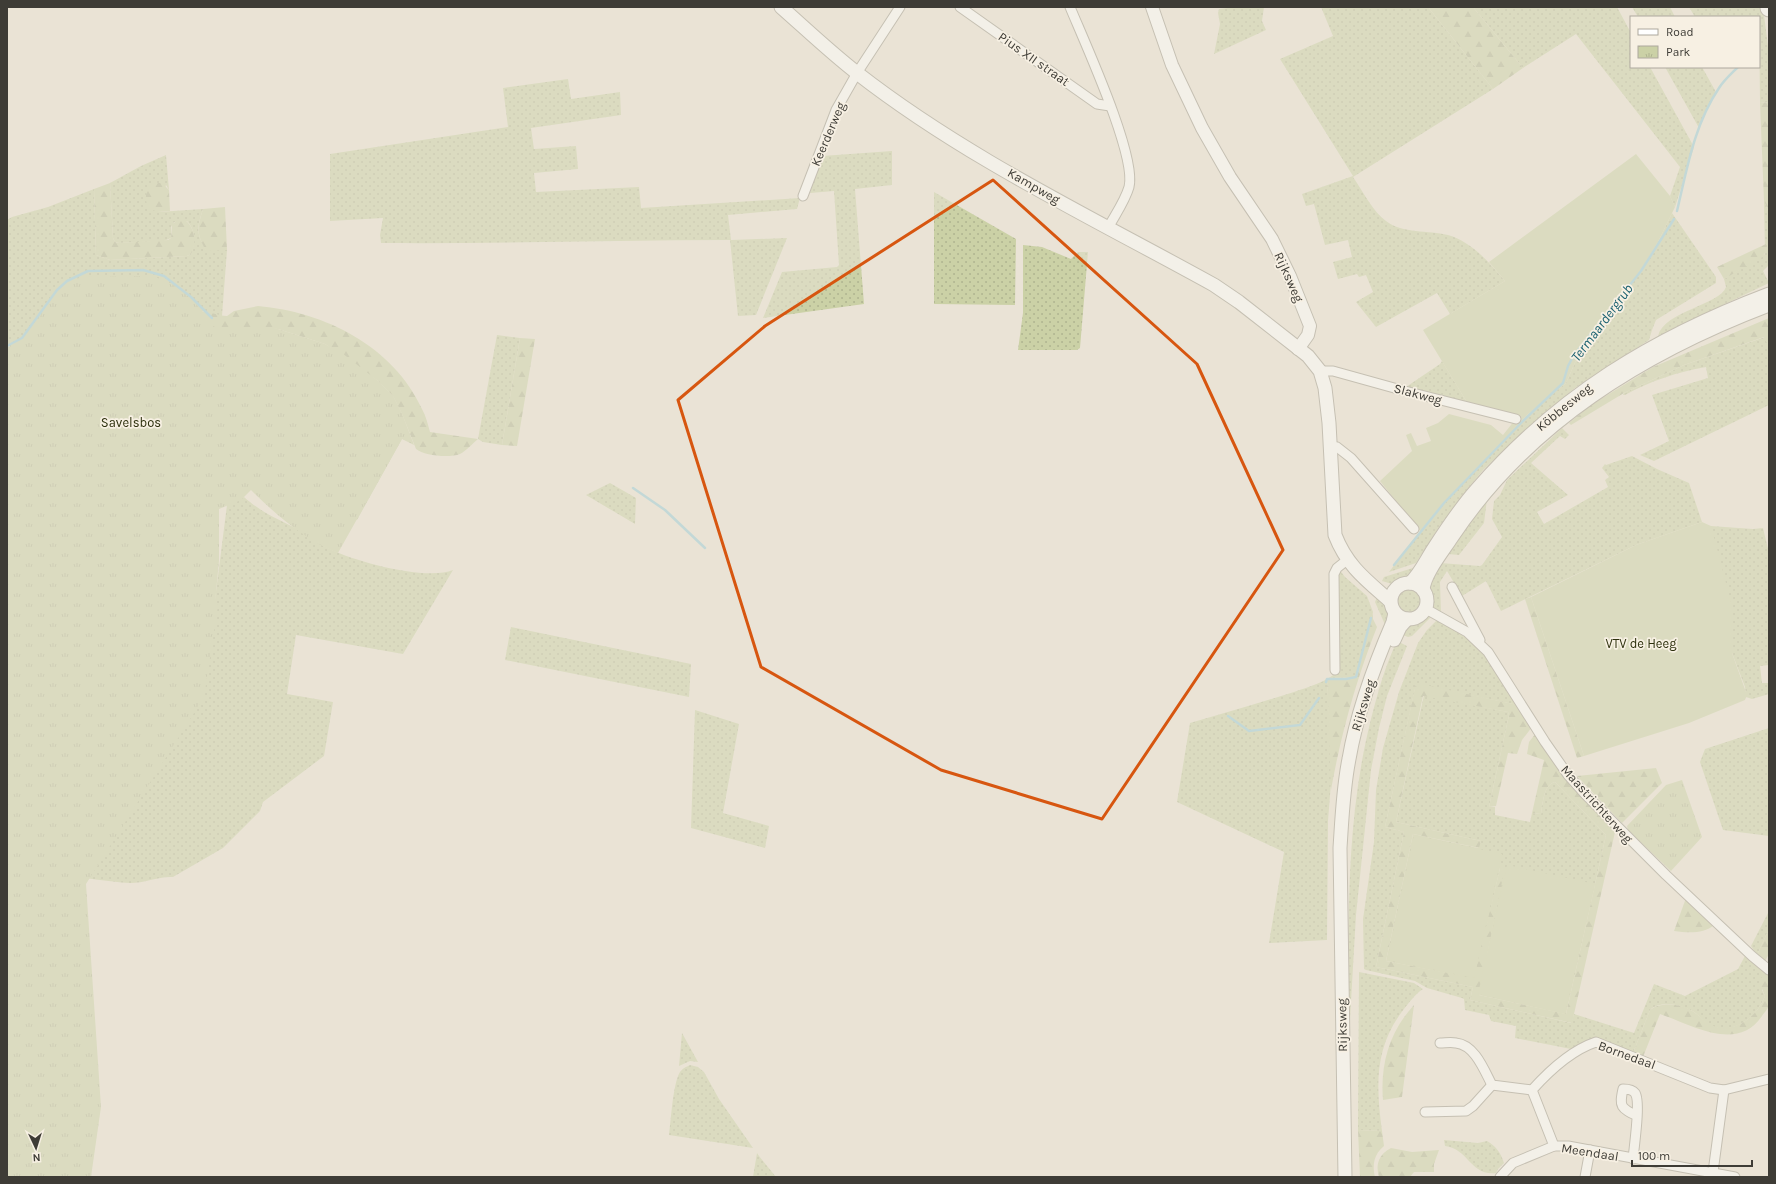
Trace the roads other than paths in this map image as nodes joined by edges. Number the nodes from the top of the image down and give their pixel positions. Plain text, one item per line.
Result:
1 (781, 7) edge
2 (889, 7) edge
3 (960, 7) edge
4 (1070, 7) edge
5 (1152, 7) edge
6 (897, 11) edge
7 (857, 73) junction
8 (1110, 106) junction
9 (803, 196) dead end
10 (1108, 228) junction
11 (1769, 294) edge
12 (1769, 305) edge
13 (1298, 349) junction
14 (1656, 350) junction
15 (1320, 371) junction
16 (1516, 419) dead end
17 (1331, 446) junction
18 (1414, 529) dead end
19 (1347, 560) junction
20 (1358, 573) junction
21 (1410, 583) junction
22 (1452, 587) dead end
23 (1396, 588) junction
24 (1423, 590) junction
25 (1393, 607) junction
26 (1426, 609) junction
27 (1407, 619) junction
28 (1482, 645) junction
29 (1335, 670) dead end
30 (1341, 872) junction
31 (1769, 970) edge
32 (1440, 1043) dead end
33 (1769, 1079) edge
34 (1492, 1085) junction
35 (1532, 1090) junction
36 (1724, 1090) junction
37 (1425, 1112) dead end
38 (1637, 1116) dead end
39 (1554, 1146) junction
40 (1590, 1150) junction
41 (1633, 1159) junction
42 (1713, 1172) junction
43 (1345, 1177) edge
44 (1500, 1177) edge
45 (1585, 1177) edge
46 (1735, 1177) edge

1 - 7 main road, Kampweg
2 - 6 street
3 - 8 street, Pius XII straat
4 - 8 street
5 - 13 street, Rijksweg
6 - 7 street, Keerderweg
7 - 9 street, Keerderweg
7 - 10 main road, Kampweg
8 - 10 street
10 - 13 main road, Kampweg
11 - 14 main road, Köbbesweg
12 - 14 main road, Köbbesweg
13 - 15 main road
14 - 21 main road, Köbbesweg
14 - 24 main road, Köbbesweg
15 - 16 street, Slakweg
15 - 17 main road
17 - 18 street
17 - 19 main road
19 - 20 main road
19 - 29 street
20 - 23 main road
20 - 25 main road
21 - 23 main road
21 - 24 main road
22 - 28 street
23 - 25 main road
24 - 26 main road
25 - 27 main road
25 - 30 main road, Rijksweg
26 - 27 main road
26 - 28 street, Maastrichterweg
27 - 30 main road, Rijksweg
28 - 31 street, Maastrichterweg
30 - 43 main road, Rijksweg
32 - 34 street
33 - 36 street, Bornedaal
34 - 35 street
34 - 37 street
35 - 36 street, Bornedaal
35 - 39 street
36 - 42 street
38 - 41 street
39 - 40 street, Meendaal
39 - 44 street, Meendaal
40 - 41 street, Meendaal
40 - 45 street
41 - 42 street, Meendaal
42 - 46 street, Meendaal

